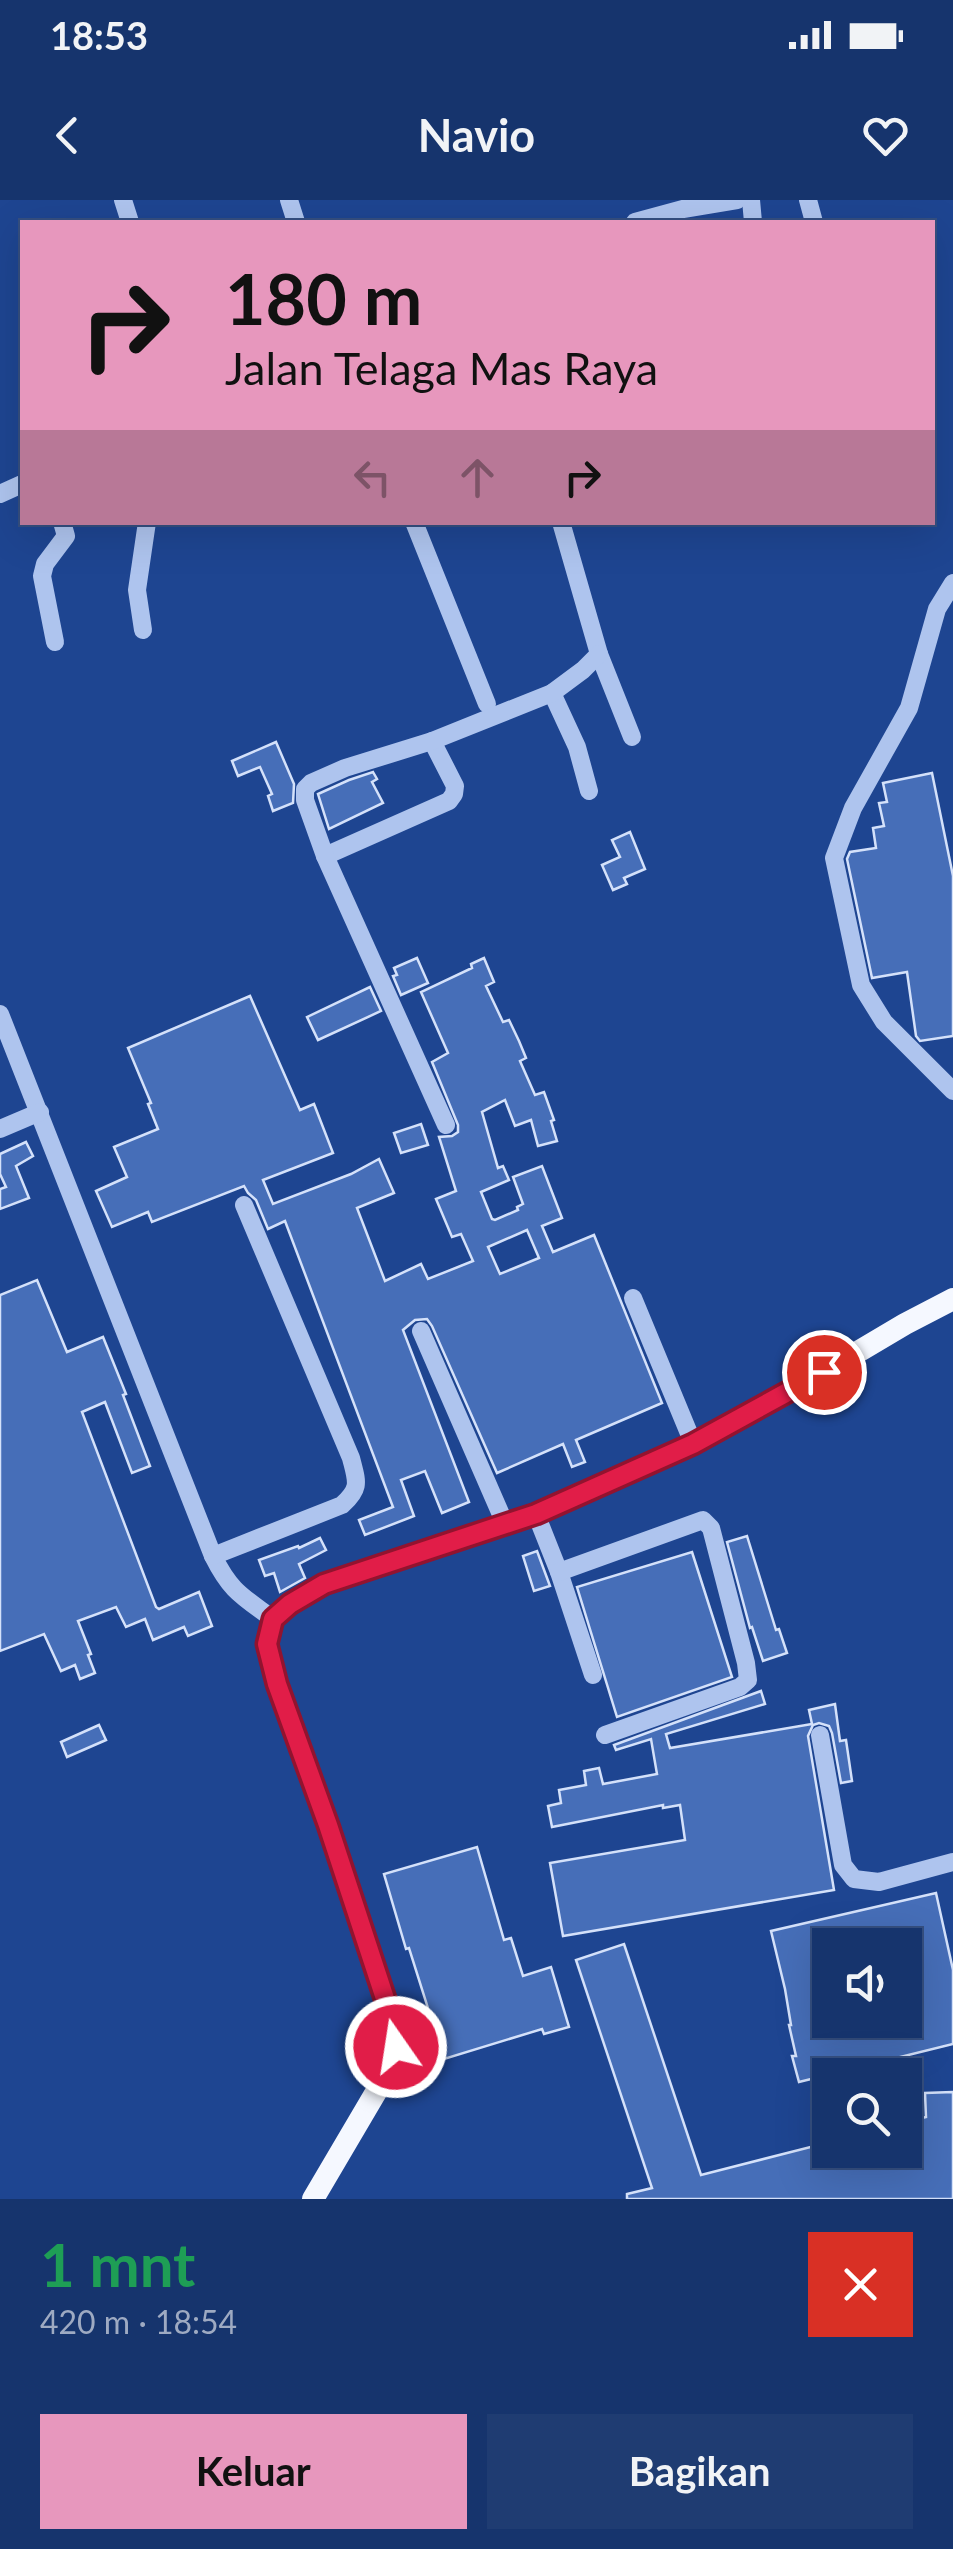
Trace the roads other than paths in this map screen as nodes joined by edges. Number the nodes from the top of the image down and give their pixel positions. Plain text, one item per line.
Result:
1 (737, 200) edge
2 (642, 220) edge
3 (63, 525) edge
4 (147, 525) edge
5 (415, 525) edge
6 (563, 525) edge
7 (953, 583) edge
8 (143, 630) dead end
9 (55, 642) dead end
10 (599, 654) junction
11 (552, 694) junction
12 (487, 704) dead end
13 (632, 737) dead end
14 (432, 741) junction
15 (589, 791) dead end
16 (325, 856) junction
17 (0, 1014) edge
18 (953, 1091) edge
19 (40, 1112) junction
20 (446, 1124) dead end
21 (0, 1129) edge
22 (244, 1205) dead end
23 (633, 1298) dead end
24 (953, 1299) edge
25 (421, 1331) dead end
26 (693, 1444) junction
27 (536, 1514) junction
28 (506, 1526) junction
29 (213, 1556) junction
30 (559, 1572) junction
31 (273, 1619) junction
32 (593, 1674) dead end
33 (605, 1735) dead end
34 (820, 1735) dead end
35 (953, 1862) edge
36 (313, 2199) edge

1 - 2 street
3 - 9 street
4 - 8 street
5 - 12 street
6 - 10 street
7 - 18 street
10 - 11 street
10 - 13 street
11 - 14 street
11 - 15 street
14 - 16 street
14 - 16 street
16 - 20 street
17 - 19 street
19 - 21 street
19 - 29 street
22 - 29 street
23 - 26 street
24 - 26 main road
25 - 28 street
26 - 27 main road
27 - 28 main road
27 - 30 street
28 - 31 main road
29 - 31 street
30 - 32 street
30 - 33 street
31 - 36 main road
34 - 35 street

